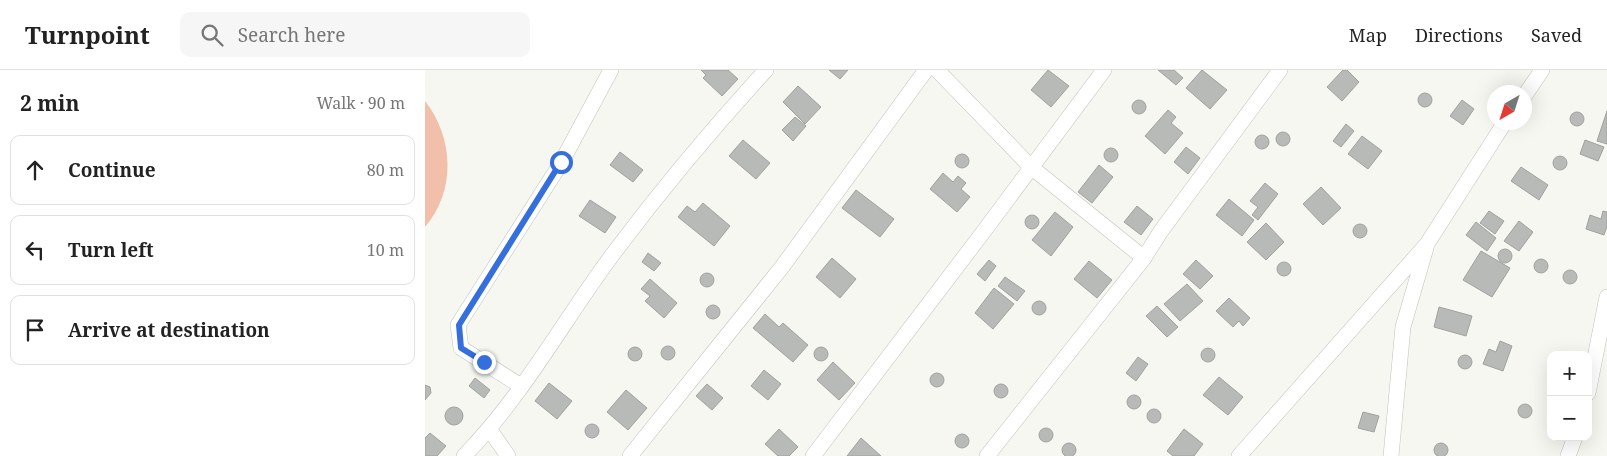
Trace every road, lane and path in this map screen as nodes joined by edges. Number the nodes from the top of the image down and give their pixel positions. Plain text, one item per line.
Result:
1 (611, 70) edge
2 (766, 70) edge
3 (926, 70) edge
4 (937, 70) edge
5 (1104, 70) edge
6 (1280, 70) edge
7 (1542, 70) edge
8 (1531, 85) edge
9 (1500, 130) edge
10 (1031, 167) junction
11 (1427, 244) junction
12 (1144, 258) junction
13 (1607, 297) edge
14 (1592, 373) edge
15 (521, 386) junction
16 (490, 430) junction
17 (1573, 441) edge
18 (464, 456) edge
19 (508, 456) edge
20 (630, 456) edge
21 (813, 456) edge
22 (987, 456) edge
23 (1239, 456) edge
24 (1391, 456) edge
25 (1567, 456) edge

1 - 15 street
2 - 15 street
3 - 20 street
4 - 10 street
5 - 10 street
6 - 12 street
7 - 8 street
9 - 11 street
10 - 12 street
10 - 21 street
11 - 23 street
11 - 24 street
12 - 22 street
13 - 14 street
15 - 16 street
16 - 18 street
16 - 19 street
17 - 25 street

